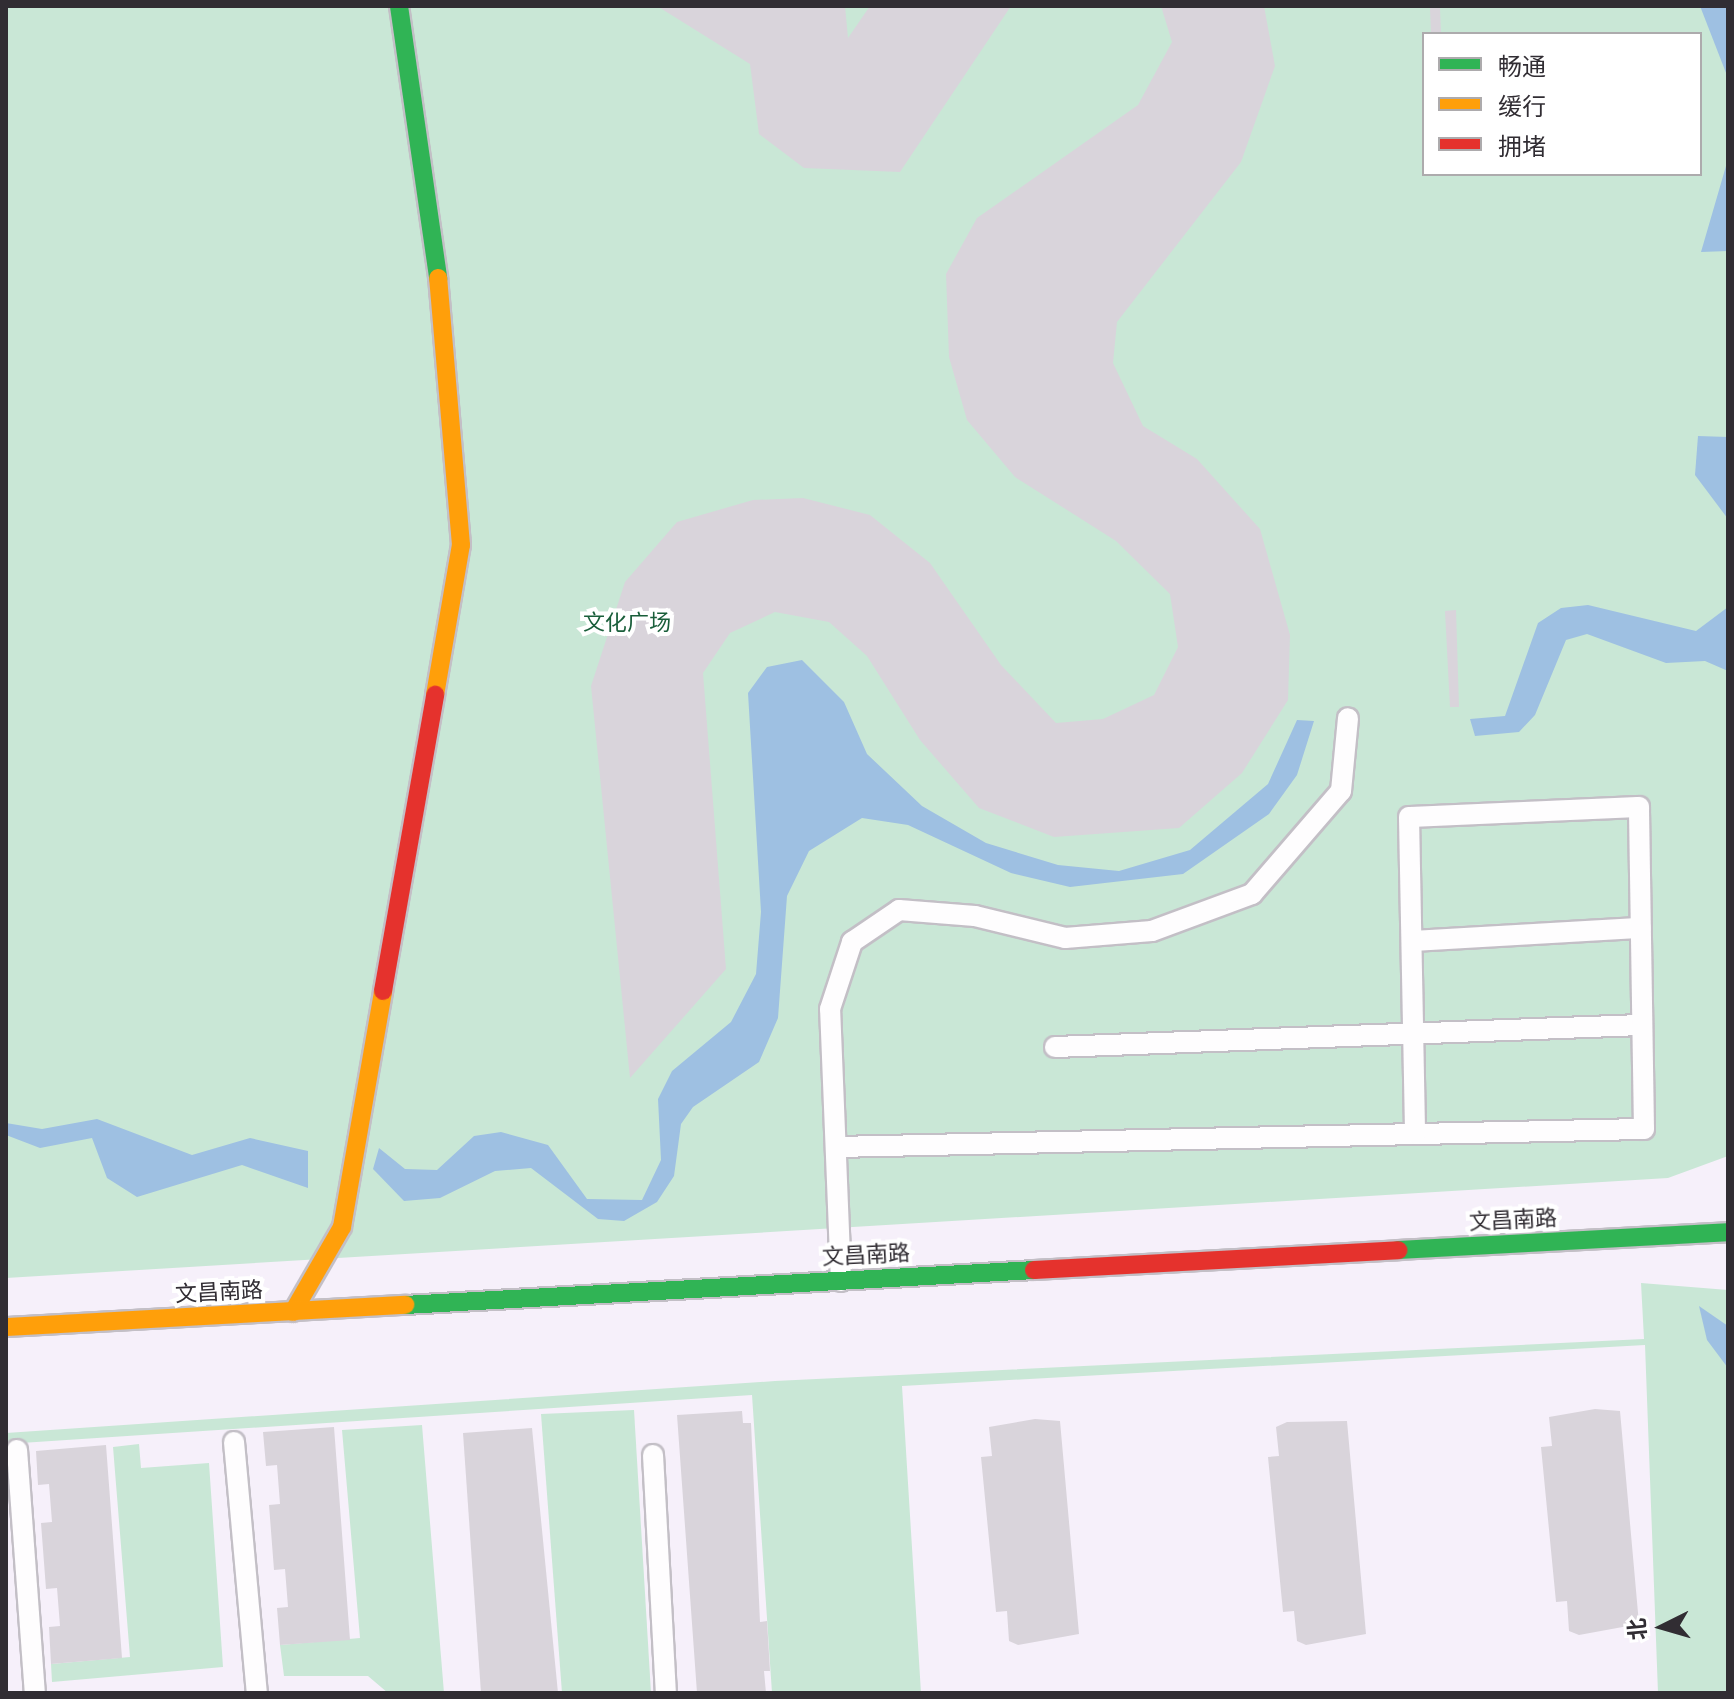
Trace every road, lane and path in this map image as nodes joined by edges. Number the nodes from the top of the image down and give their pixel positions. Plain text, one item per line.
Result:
1 (399, 6) edge
2 (1348, 718) dead end
3 (1641, 928) junction
4 (1414, 941) junction
5 (1642, 1025) junction
6 (1416, 1039) junction
7 (1055, 1047) dead end
8 (1415, 1133) junction
9 (836, 1147) junction
10 (1728, 1232) edge
11 (841, 1281) junction
12 (293, 1312) junction
13 (6, 1327) edge
14 (234, 1442) dead end
15 (17, 1450) dead end
16 (653, 1455) dead end
17 (35, 1693) edge
18 (257, 1693) edge
19 (666, 1693) edge

1 - 12 street
2 - 9 lane
3 - 4 lane
3 - 4 lane
3 - 5 lane
4 - 6 lane
5 - 6 lane
5 - 8 lane
6 - 7 lane
6 - 8 lane
8 - 9 lane
9 - 11 lane
10 - 11 street, 文昌南路
11 - 12 street, 文昌南路
12 - 13 street, 文昌南路
14 - 18 lane
15 - 17 lane
16 - 19 lane

